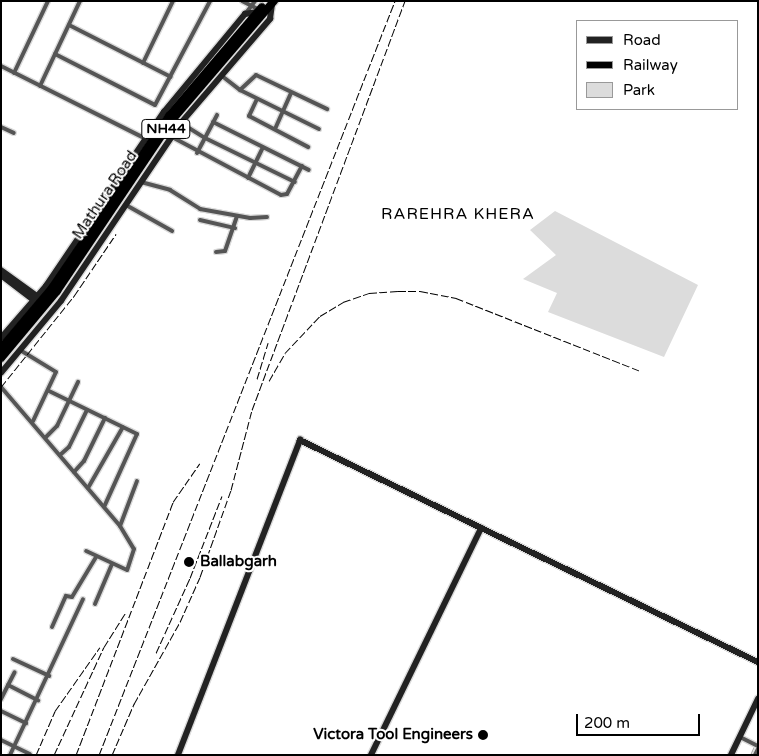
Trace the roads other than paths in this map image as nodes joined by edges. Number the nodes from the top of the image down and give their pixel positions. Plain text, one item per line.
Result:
1 (48, 1) edge
2 (80, 1) edge
3 (173, 1) edge
4 (210, 1) edge
5 (242, 1) edge
6 (255, 1) edge
7 (266, 5) edge
8 (252, 6) junction
9 (245, 14) junction
10 (69, 25) junction
11 (55, 54) junction
12 (142, 63) junction
13 (1, 66) edge
14 (14, 73) junction
15 (222, 76) junction
16 (171, 77) junction
17 (40, 86) junction
18 (240, 90) junction
19 (290, 93) junction
20 (257, 98) junction
21 (155, 105) junction
22 (174, 105) junction
23 (327, 109) dead end
24 (164, 112) junction
25 (283, 112) junction
26 (217, 115) dead end
27 (213, 122) junction
28 (181, 123) junction
29 (1, 127) edge
30 (275, 129) junction
31 (319, 129) dead end
32 (14, 133) dead end
33 (172, 137) junction
34 (205, 138) junction
35 (151, 140) junction
36 (263, 147) junction
37 (308, 147) dead end
38 (164, 148) junction
39 (197, 153) junction
40 (256, 163) junction
41 (302, 166) junction
42 (309, 170) dead end
43 (248, 178) junction
44 (141, 182) junction
45 (295, 182) junction
46 (126, 205) junction
47 (217, 211) junction
48 (238, 216) junction
49 (267, 217) dead end
50 (200, 220) dead end
51 (214, 224) junction
52 (235, 228) junction
53 (172, 230) dead end
54 (216, 252) dead end
55 (71, 264) junction
56 (1, 270) edge
57 (1, 274) edge
58 (36, 298) junction
59 (1, 338) edge
60 (1, 348) edge
61 (20, 350) junction
62 (1, 358) edge
63 (1, 373) edge
64 (78, 382) dead end
65 (1, 387) edge
66 (49, 391) junction
67 (69, 401) junction
68 (87, 410) junction
69 (105, 418) junction
70 (33, 421) junction
71 (123, 427) junction
72 (46, 437) junction
73 (60, 455) junction
74 (74, 472) junction
75 (137, 481) dead end
76 (88, 488) junction
77 (104, 507) junction
78 (120, 526) junction
79 (481, 528) junction
80 (86, 551) dead end
81 (96, 557) junction
82 (112, 564) junction
83 (72, 597) junction
84 (95, 604) dead end
85 (52, 627) dead end
86 (12, 659) dead end
87 (758, 662) edge
88 (15, 672) dead end
89 (49, 676) junction
90 (8, 685) junction
91 (1, 699) edge
92 (38, 700) junction
93 (758, 700) edge
94 (1, 711) edge
95 (755, 712) edge
96 (26, 723) junction
97 (739, 737) junction
98 (1, 740) edge
99 (14, 746) junction
100 (756, 746) edge
101 (30, 754) edge
102 (10, 755) edge
103 (178, 755) edge
104 (371, 755) edge
105 (731, 755) edge
106 (755, 755) edge

1 - 14 street
2 - 10 street
3 - 12 street
4 - 16 street
5 - 8 street
6 - 7 street
6 - 8 street
7 - 8 street
7 - 9 street
7 - 15 street
7 - 22 highway, Mathura Road / NH44
7 - 35 highway, Mathura Road / NH44
8 - 9 street
9 - 22 street
10 - 11 street
10 - 12 street
11 - 17 street
11 - 21 street
12 - 16 street
13 - 14 street
14 - 17 street
15 - 18 street
15 - 28 street
16 - 21 street
17 - 35 street
18 - 19 street
18 - 20 street
19 - 23 street
19 - 25 street
20 - 25 street
20 - 30 street
21 - 24 street
22 - 24 street
22 - 35 highway, Mathura Road / NH44
24 - 35 street
25 - 30 street
25 - 31 street
26 - 27 street
27 - 34 street
27 - 36 street
28 - 33 street
28 - 34 street
29 - 32 street
30 - 37 street
33 - 38 street
33 - 39 street
34 - 39 street
34 - 40 street
35 - 38 highway
35 - 55 highway, Mathura Road / NH44
35 - 58 street
36 - 40 street
36 - 41 street
38 - 44 street
39 - 43 street
40 - 43 street
40 - 45 street
41 - 42 street
41 - 45 street
43 - 45 street
44 - 46 street
44 - 47 street
46 - 53 street
46 - 61 street
47 - 48 street
47 - 51 street
48 - 49 street
48 - 52 street
50 - 51 street
51 - 52 street
52 - 54 street
55 - 60 highway, Mathura Road / NH44
55 - 62 highway, Mathura Road / NH44
56 - 58 street
57 - 58 street
58 - 59 street
61 - 63 street
61 - 66 street
64 - 67 street
65 - 70 street
66 - 67 street
66 - 70 street
67 - 68 street
67 - 72 street
68 - 69 street
68 - 73 street
69 - 71 street
69 - 74 street
70 - 72 street
71 - 76 street
71 - 77 street
72 - 73 street
73 - 74 street
74 - 76 street
75 - 78 street
76 - 77 street
77 - 78 street
78 - 82 street
79 - 87 street
79 - 103 street
79 - 104 street
80 - 81 street
81 - 82 street
81 - 83 street
82 - 84 street
83 - 85 street
83 - 89 street
86 - 89 street
88 - 90 street
89 - 92 street
90 - 91 street
90 - 92 street
92 - 96 street
93 - 95 street
94 - 96 street
95 - 97 street
96 - 99 street
97 - 100 street
97 - 105 street
98 - 99 street
99 - 101 street
99 - 102 street
100 - 106 street

